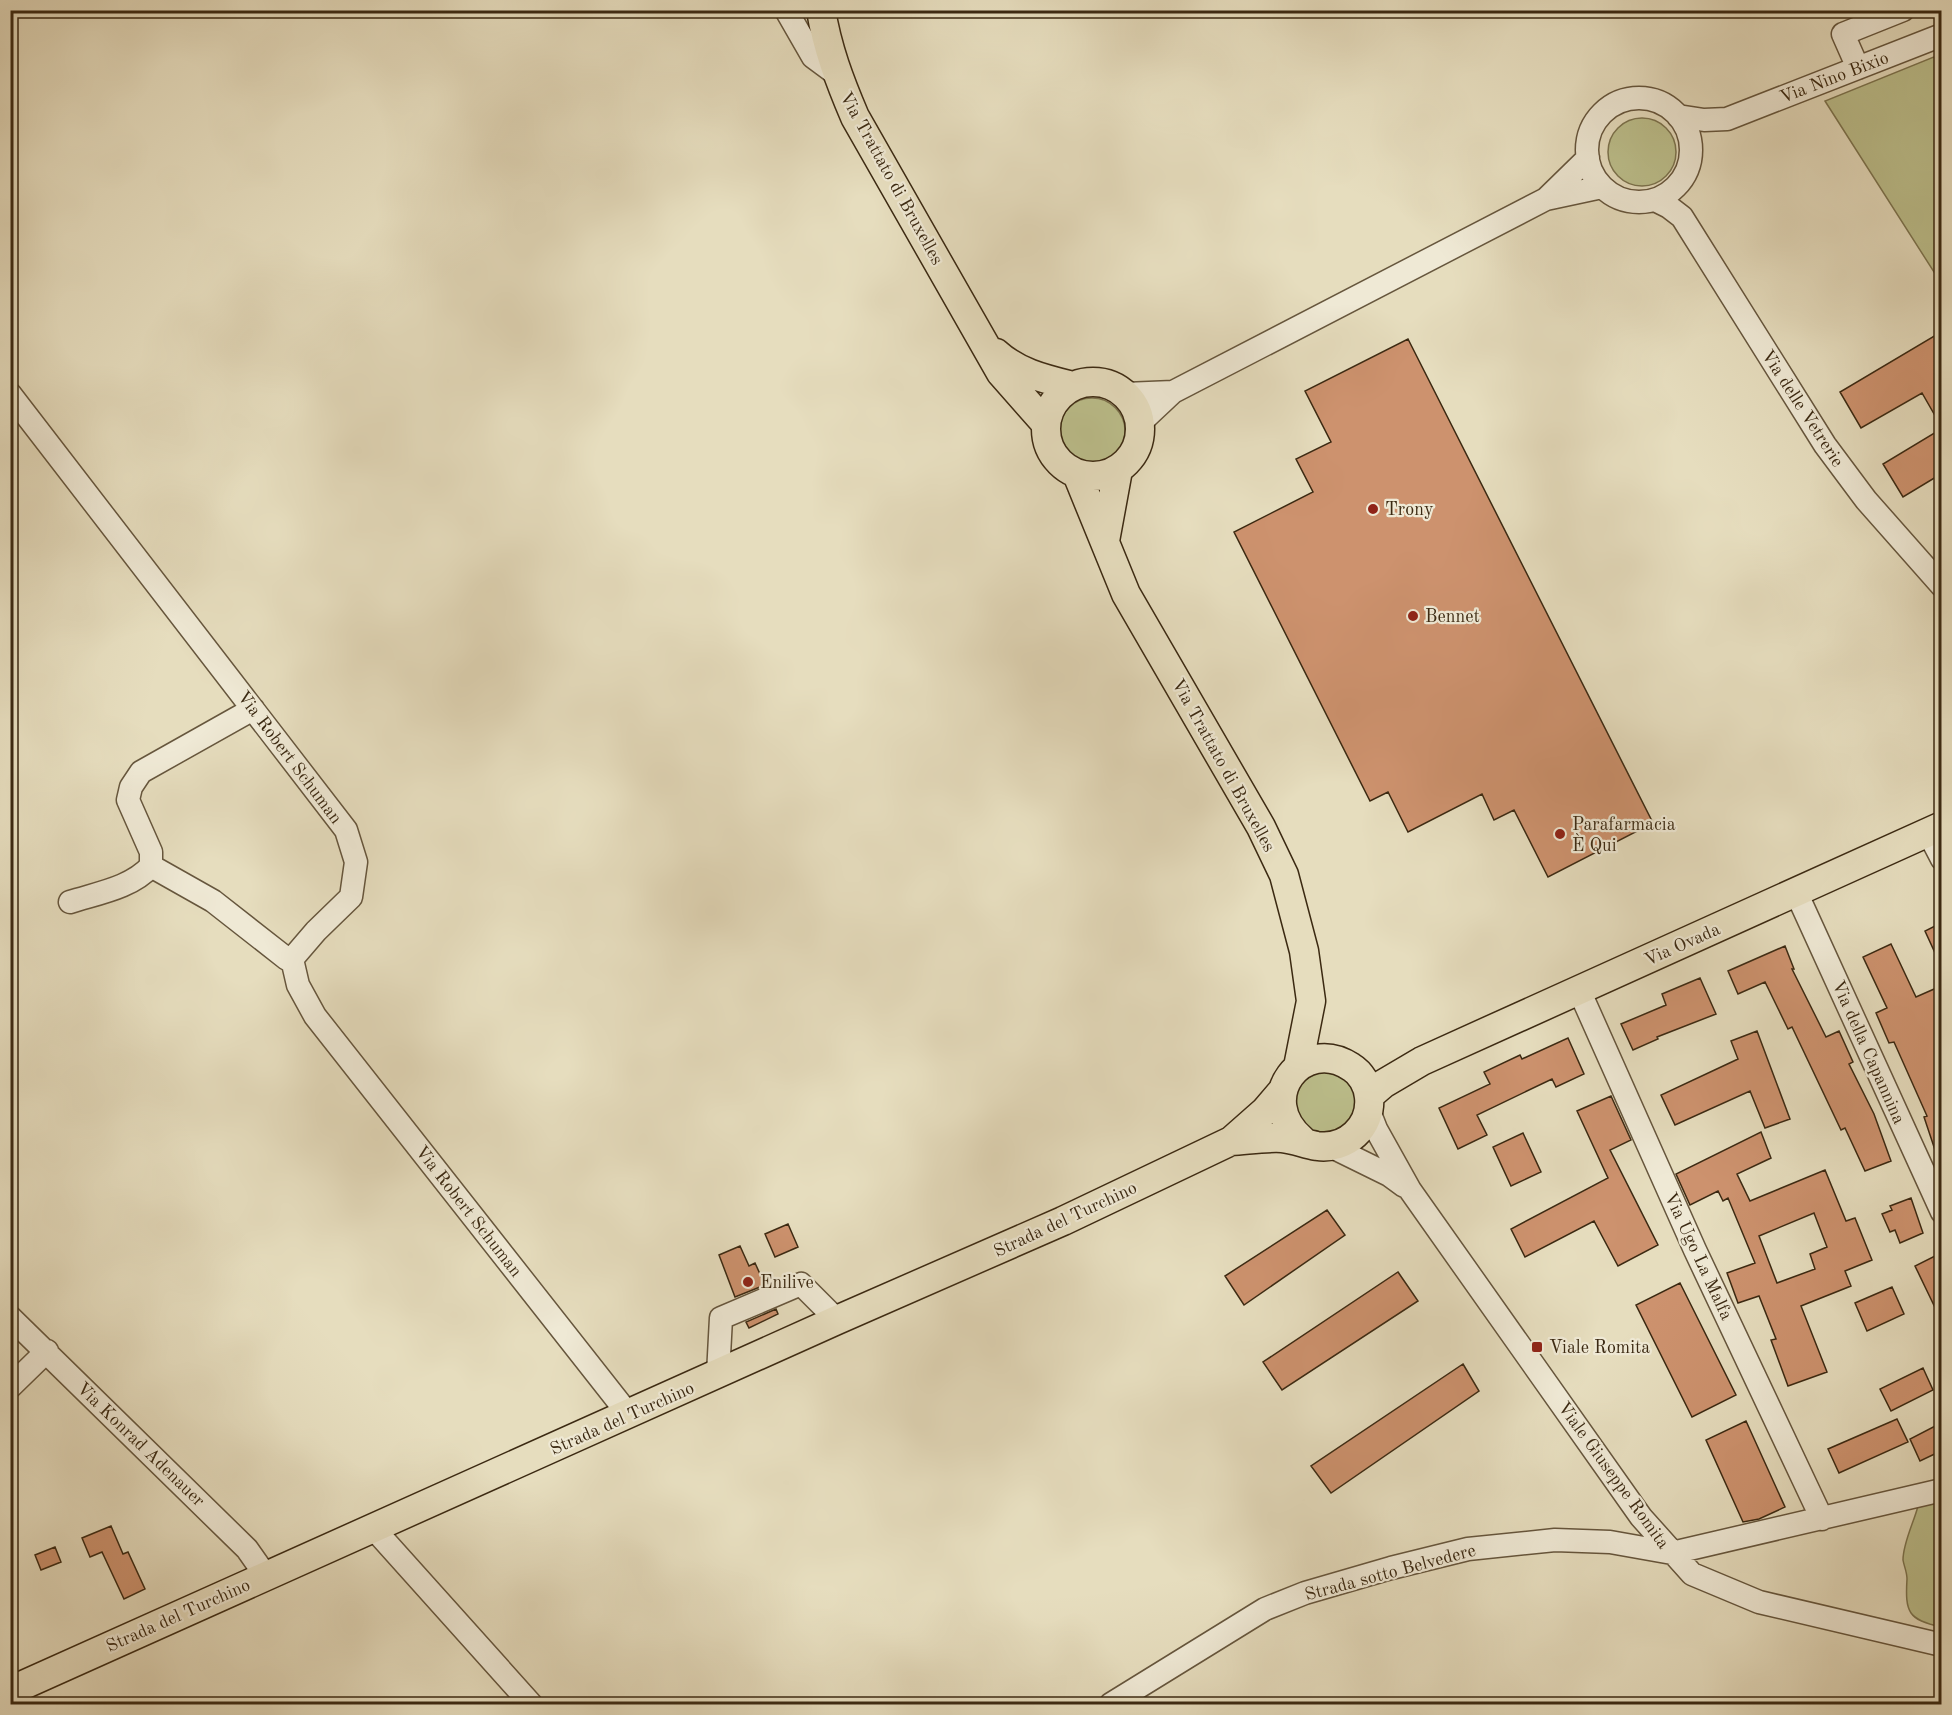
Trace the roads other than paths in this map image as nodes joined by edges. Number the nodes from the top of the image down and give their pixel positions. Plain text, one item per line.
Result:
1 (786, 10) edge
2 (821, 10) edge
3 (1904, 10) edge
4 (1941, 35) edge
5 (1858, 68) junction
6 (836, 74) junction
7 (1678, 116) junction
8 (1727, 119) junction
9 (1691, 150) junction
10 (1588, 158) junction
11 (1679, 184) junction
12 (1602, 187) junction
13 (1546, 199) junction
14 (1655, 200) junction
15 (1682, 218) junction
16 (980, 338) junction
17 (1073, 386) junction
18 (1173, 392) junction
19 (10, 394) edge
20 (1125, 394) junction
21 (10, 412) edge
22 (1140, 423) junction
23 (1046, 424) junction
24 (37, 427) junction
25 (1118, 470) junction
26 (1077, 474) junction
27 (1105, 541) junction
28 (1941, 585) edge
29 (253, 709) junction
30 (1935, 829) edge
31 (1941, 859) edge
32 (151, 866) junction
33 (1796, 892) junction
34 (70, 902) dead end
35 (292, 959) junction
36 (1579, 990) junction
37 (1311, 1001) junction
38 (1422, 1061) junction
39 (1349, 1066) junction
40 (1291, 1078) junction
41 (1369, 1104) junction
42 (1302, 1140) junction
43 (1231, 1141) junction
44 (1330, 1146) junction
45 (1933, 1174) edge
46 (1410, 1190) junction
47 (1941, 1212) edge
48 (10, 1317) edge
49 (837, 1320) junction
50 (47, 1351) junction
51 (718, 1374) junction
52 (10, 1387) edge
53 (629, 1415) junction
54 (1941, 1490) edge
55 (1822, 1519) junction
56 (374, 1529) junction
57 (1672, 1553) junction
58 (266, 1576) junction
59 (1941, 1645) edge
60 (10, 1691) edge
61 (531, 1704) edge
62 (1111, 1704) edge

1 - 6 street
2 - 6 main road, Via Trattato di Bruxelles
3 - 5 street
4 - 5 street, Via Nino Bixio
5 - 8 street, Via Nino Bixio
6 - 16 main road, Via Trattato di Bruxelles
7 - 8 street, Via Nino Bixio
7 - 9 street
7 - 10 street
8 - 9 street, Via Nino Bixio
9 - 11 street
10 - 12 street
10 - 13 street
11 - 14 street
11 - 15 street
12 - 13 street
12 - 14 street
13 - 18 street
14 - 15 street
15 - 28 street, Via delle Vetrerie
16 - 17 main road, Via Trattato di Bruxelles
16 - 23 main road, Via Trattato di Bruxelles
17 - 20 main road
17 - 23 main road
18 - 20 street
18 - 22 street
19 - 24 street, Via Robert Schuman
20 - 22 main road
21 - 24 street
22 - 25 main road
23 - 26 main road
24 - 29 street, Via Robert Schuman
25 - 26 main road
25 - 27 main road
26 - 27 main road, Via Trattato di Bruxelles
27 - 37 main road, Via Trattato di Bruxelles
29 - 32 street
29 - 35 street, Via Robert Schuman
30 - 31 street
30 - 33 main road, Via Ovada
32 - 34 street
32 - 35 street
33 - 36 main road, Via Ovada
33 - 45 street, Via della Capannina
35 - 53 street, Via Robert Schuman
36 - 38 main road, Via Ovada
36 - 55 street, Via Ugo La Malfa
37 - 39 main road, Via Trattato di Bruxelles
37 - 40 main road, Via Trattato di Bruxelles
38 - 39 main road, Via Ovada
38 - 41 main road, Via Ovada
39 - 40 main road
39 - 41 main road
40 - 42 main road
40 - 43 main road, Strada del Turchino
41 - 44 main road
41 - 46 street, Viale Giuseppe Romita
42 - 43 main road, Strada del Turchino
42 - 44 main road
43 - 49 main road, Strada del Turchino
44 - 46 street, Viale Giuseppe Romita
45 - 47 street, Via della Capannina
46 - 57 street, Viale Giuseppe Romita
48 - 50 street, Via Konrad Adenauer
49 - 51 main road, Strada del Turchino
49 - 51 street
50 - 52 street
50 - 58 street, Via Konrad Adenauer
51 - 53 main road, Strada del Turchino
53 - 56 main road, Strada del Turchino
54 - 55 street, Strada sotto Belvedere
55 - 57 street, Strada sotto Belvedere
56 - 58 main road, Strada del Turchino
56 - 61 street
57 - 59 street, Viale Giuseppe Romita
57 - 62 street, Strada sotto Belvedere
58 - 60 main road, Strada del Turchino

